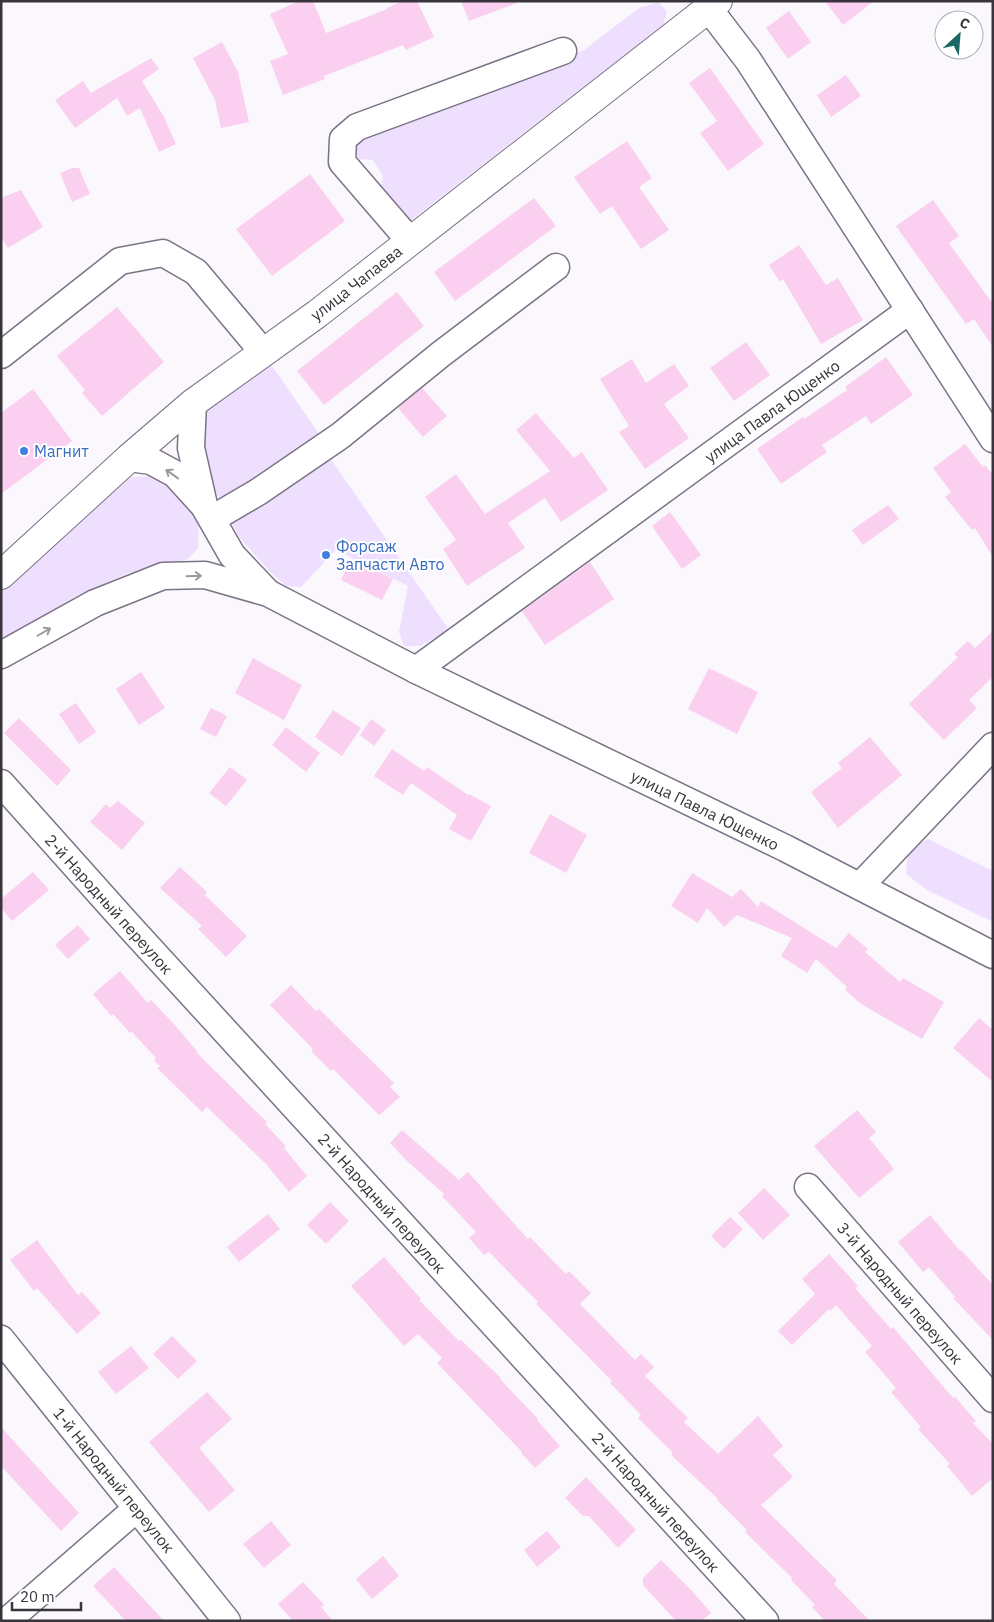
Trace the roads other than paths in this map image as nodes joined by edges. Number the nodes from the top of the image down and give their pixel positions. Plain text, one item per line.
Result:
1 (714, 5) edge
2 (563, 51) dead end
3 (410, 241) junction
4 (556, 267) dead end
5 (910, 310) junction
6 (264, 352) junction
7 (1, 355) edge
8 (194, 403) junction
9 (993, 438) edge
10 (129, 458) junction
11 (208, 512) junction
12 (1, 575) edge
13 (268, 593) junction
14 (1, 655) edge
15 (416, 670) junction
16 (993, 746) edge
17 (1, 784) edge
18 (860, 886) junction
19 (993, 955) edge
20 (808, 1187) dead end
21 (1, 1339) edge
22 (993, 1399) edge
23 (136, 1509) junction
24 (7, 1621) edge
25 (227, 1621) edge
26 (765, 1621) edge

1 - 3 main road, улица Чапаева
1 - 5 street
2 - 3 street
3 - 6 main road, улица Чапаева
4 - 11 street
5 - 9 street
5 - 15 street, улица Павла Ющенко
6 - 7 street
6 - 8 main road, улица Чапаева
8 - 10 main road, улица Чапаева
8 - 11 street
11 -> 10 street
10 - 12 main road, улица Чапаева
11 - 13 street
14 -> 13 street
13 - 15 street, улица Павла Ющенко
15 - 18 street, улица Павла Ющенко
16 - 18 street
17 - 26 street, 2-й Народный переулок
18 - 19 street, улица Павла Ющенко
20 - 22 street, 3-й Народный переулок
21 - 23 street, 1-й Народный переулок
23 - 24 street
23 - 25 street, 1-й Народный переулок

